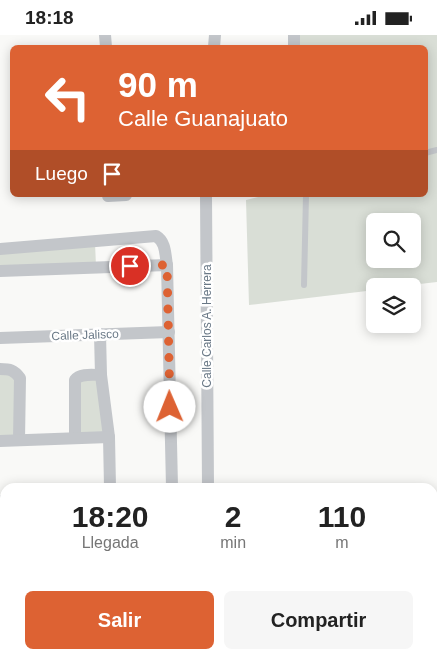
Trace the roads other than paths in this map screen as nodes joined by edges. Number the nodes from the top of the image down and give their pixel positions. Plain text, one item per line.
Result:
1 (206, 197) edge
2 (306, 197) edge
3 (0, 249) edge
4 (167, 265) junction
5 (0, 271) edge
6 (304, 285) dead end
7 (169, 332) junction
8 (100, 334) junction
9 (0, 338) edge
10 (0, 369) edge
11 (101, 375) junction
12 (108, 437) junction
13 (76, 438) junction
14 (19, 440) junction
15 (0, 441) edge
16 (110, 483) edge
17 (172, 483) edge
18 (208, 483) edge

1 - 18 street, Calle Carlos A. Herrera
2 - 6 lane
3 - 4 street
4 - 5 street
4 - 7 street
7 - 8 street, Calle Jalisco
7 - 17 street
8 - 9 street, Calle Jalisco
8 - 11 street
10 - 14 street
11 - 12 street
11 - 13 street
12 - 13 street
12 - 16 street
13 - 14 street
14 - 15 street

